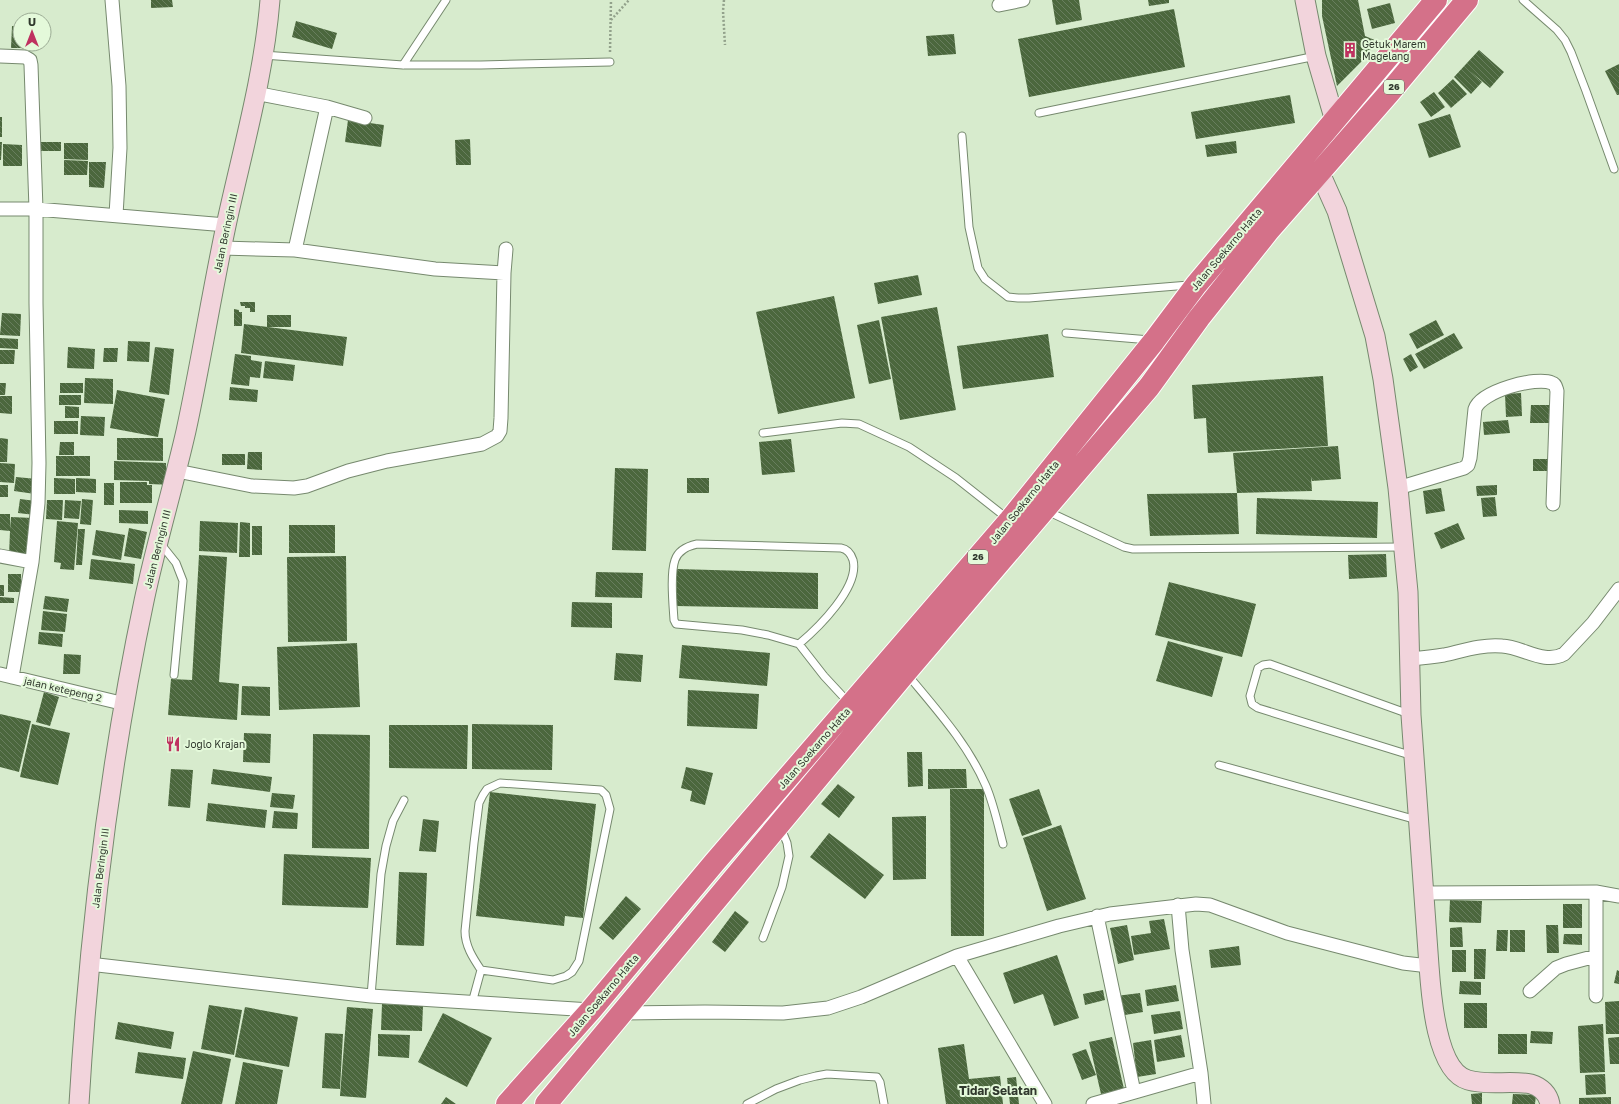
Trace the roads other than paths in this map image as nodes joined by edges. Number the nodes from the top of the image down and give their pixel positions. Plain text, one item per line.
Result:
1 (112, 0) edge
2 (270, 0) edge
3 (446, 0) edge
4 (1024, 0) edge
5 (1305, 0) edge
6 (1436, 0) edge
7 (1466, 0) edge
8 (1523, 0) edge
9 (999, 5) dead end
10 (263, 55) junction
11 (0, 56) edge
12 (1316, 56) junction
13 (610, 62) road end
14 (403, 65) junction
15 (255, 93) junction
16 (327, 107) junction
17 (1039, 113) dead end
18 (365, 118) dead end
19 (1335, 121) junction
20 (962, 136) dead end
21 (1614, 169) dead end
22 (1320, 173) junction
23 (0, 209) edge
24 (36, 209) junction
25 (116, 215) junction
26 (226, 225) junction
27 (222, 248) junction
28 (506, 249) dead end
29 (295, 250) junction
30 (504, 273) junction
31 (1196, 285) junction
32 (1178, 309) junction
33 (1199, 318) junction
34 (1066, 333) dead end
35 (1154, 341) junction
36 (763, 433) dead end
37 (177, 471) junction
38 (1398, 488) junction
39 (1553, 504) dead end
40 (1045, 510) junction
41 (1010, 520) junction
42 (158, 542) junction
43 (1404, 546) junction
44 (0, 556) edge
45 (32, 562) junction
46 (1619, 589) edge
47 (799, 644) junction
48 (1410, 659) junction
49 (906, 672) junction
50 (174, 675) dead end
51 (6, 676) edge
52 (126, 704) junction
53 (851, 705) junction
54 (1412, 715) junction
55 (1414, 756) junction
56 (1219, 765) dead end
57 (404, 800) dead end
58 (1418, 820) junction
59 (779, 824) junction
60 (1003, 844) dead end
61 (1596, 892) junction
62 (1425, 894) junction
63 (1619, 896) edge
64 (1178, 905) junction
65 (1097, 916) junction
66 (763, 938) dead end
67 (957, 956) junction
68 (1596, 956) junction
69 (89, 964) junction
70 (1427, 966) junction
71 (481, 970) junction
72 (1530, 991) dead end
73 (371, 996) junction
74 (1596, 996) dead end
75 (472, 1003) junction
76 (591, 1010) junction
77 (624, 1013) junction
78 (1201, 1073) junction
79 (1134, 1092) junction
80 (79, 1104) edge
81 (507, 1104) edge
82 (546, 1104) edge
83 (747, 1104) edge
84 (884, 1104) edge
85 (1045, 1104) edge
86 (1093, 1104) edge
87 (1204, 1104) edge
88 (1550, 1104) edge

1 - 25 street
2 - 10 street, Jalan Beringin III
3 - 14 lane
4 - 9 street
5 - 12 street
6 - 19 highway, Jalan Soekarno Hatta / 26
7 - 22 highway, Jalan Soekarno Hatta / 26
8 - 21 lane
10 - 14 lane
10 - 15 street, Jalan Beringin III
11 - 24 street
12 - 17 lane
12 - 19 street
13 - 14 lane
15 - 16 street
15 - 26 street, Jalan Beringin III
16 - 18 street
16 - 29 street
19 - 31 highway, Jalan Soekarno Hatta / 26
20 - 31 lane
22 - 33 highway, Jalan Soekarno Hatta / 26
22 - 38 street
23 - 24 street
24 - 25 street
24 - 45 street
25 - 26 street
26 - 27 street, Jalan Beringin III
27 - 29 street
27 - 37 street, Jalan Beringin III
28 - 30 street
29 - 30 street
30 - 37 street
31 - 32 highway, Jalan Soekarno Hatta / 26
32 - 33 highway
32 - 35 highway, Jalan Soekarno Hatta / 26
33 - 40 highway, Jalan Soekarno Hatta / 26
34 - 35 lane
35 - 41 highway, Jalan Soekarno Hatta / 26
36 - 41 lane
37 - 42 street, Jalan Beringin III
38 - 39 street
38 - 43 street
40 - 43 lane
40 - 49 highway, Jalan Soekarno Hatta / 26
41 - 53 highway, Jalan Soekarno Hatta / 26
42 - 50 lane
42 - 52 street, Jalan Beringin III
43 - 48 street
44 - 45 street
45 - 51 street
46 - 48 street
47 - 47 lane
47 - 53 lane
48 - 54 street
49 - 59 highway, Jalan Soekarno Hatta / 26
49 - 60 lane
51 - 52 street, jalan ketepeng 2
52 - 69 street, Jalan Beringin III
53 - 76 highway, Jalan Soekarno Hatta / 26
54 - 55 street
54 - 55 lane
55 - 58 street
56 - 58 lane
57 - 73 lane
58 - 62 street
59 - 66 lane
59 - 77 highway, Jalan Soekarno Hatta / 26
61 - 62 street
61 - 63 street
61 - 68 street
62 - 70 street
64 - 65 street
64 - 70 street
64 - 78 street
65 - 67 street
65 - 79 street
67 - 77 street
67 - 85 street
68 - 72 street
68 - 74 street
69 - 73 street
69 - 80 street, Jalan Beringin III
70 - 88 street
71 - 71 lane
71 - 75 lane
73 - 75 street
75 - 76 street
76 - 81 highway, Jalan Soekarno Hatta / 26
77 - 82 highway, Jalan Soekarno Hatta / 26
78 - 79 street
78 - 87 street
79 - 86 street
83 - 84 lane

